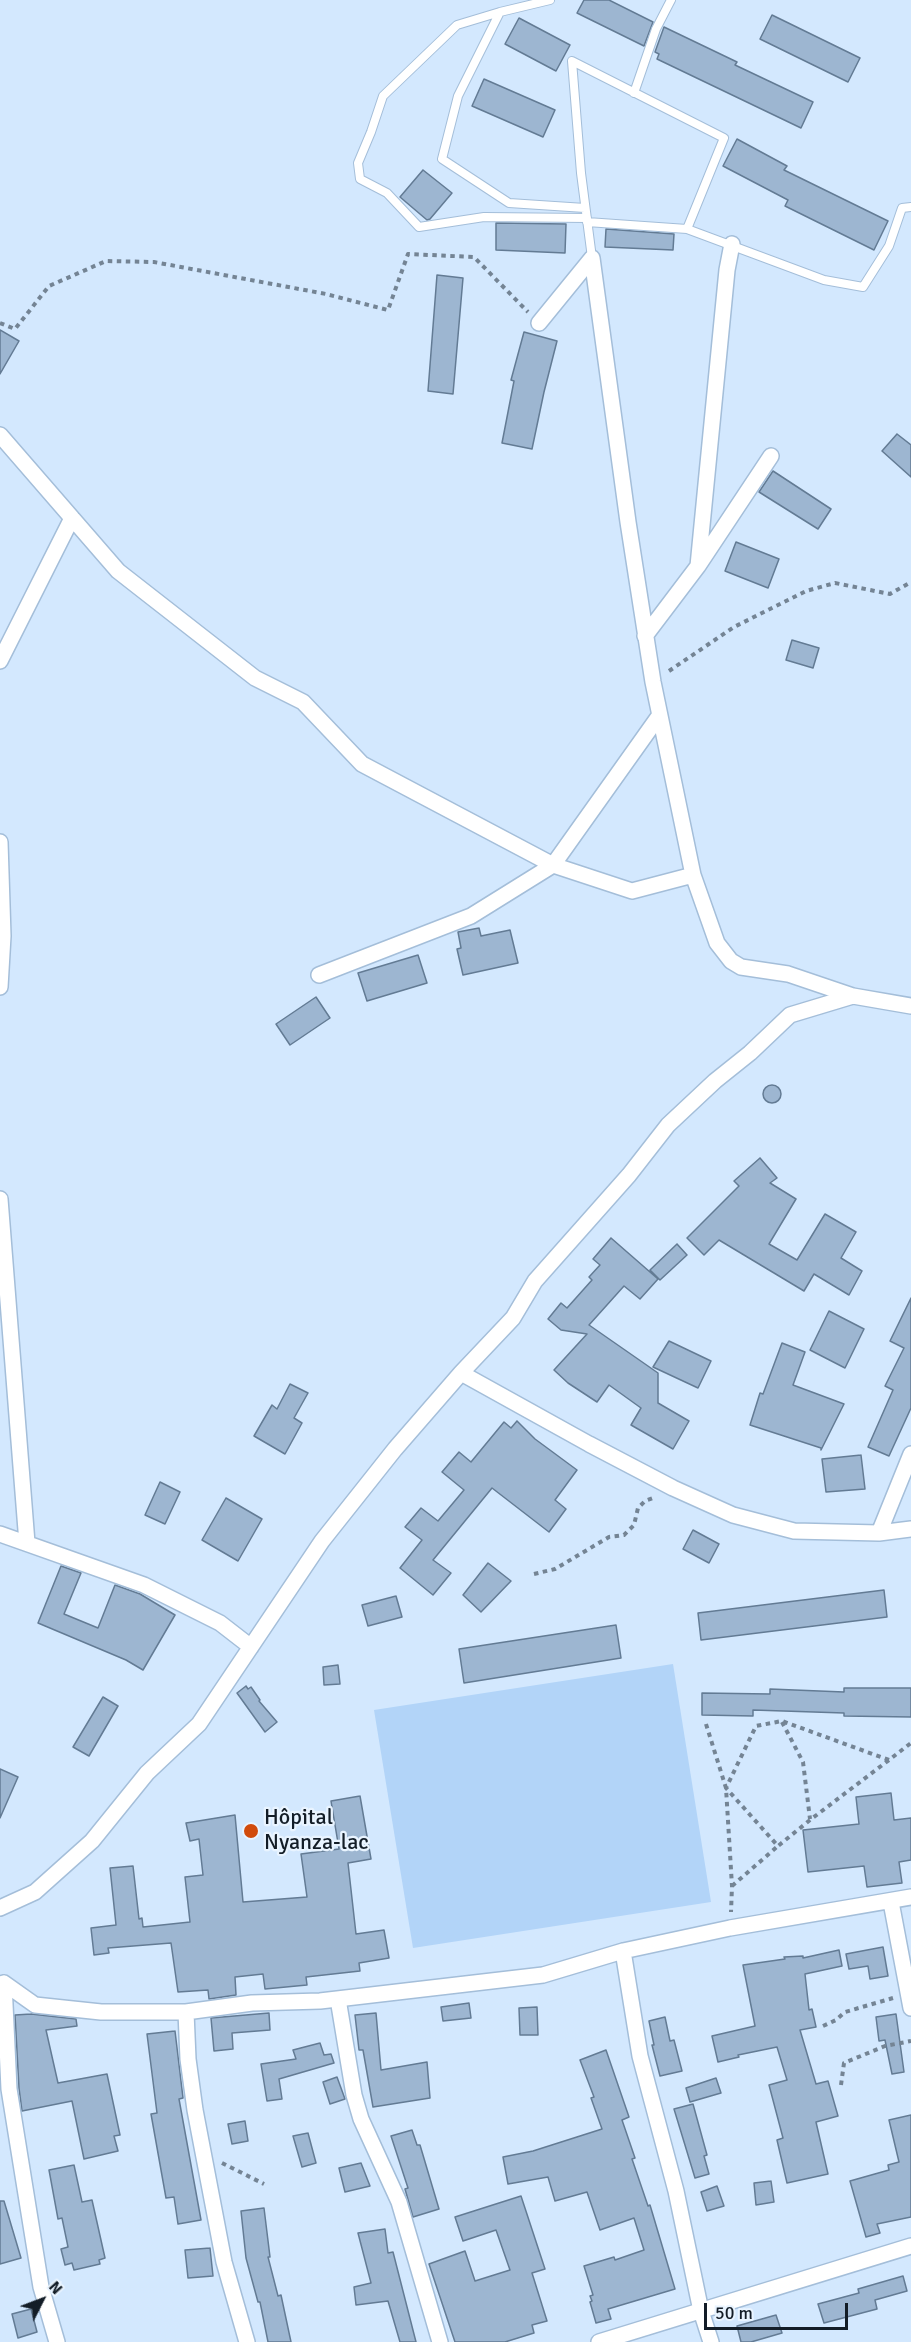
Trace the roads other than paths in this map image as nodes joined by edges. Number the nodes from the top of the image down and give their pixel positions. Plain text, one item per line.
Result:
1 (550, 0) edge
2 (671, 0) edge
3 (500, 12) junction
4 (634, 93) junction
5 (911, 207) edge
6 (585, 208) junction
7 (587, 220) junction
8 (687, 229) junction
9 (732, 244) junction
10 (592, 258) junction
11 (539, 323) road end
12 (0, 435) edge
13 (771, 456) dead end
14 (72, 518) junction
15 (698, 566) junction
16 (645, 636) junction
17 (0, 661) edge
18 (659, 716) junction
19 (0, 842) edge
20 (553, 865) junction
21 (693, 875) junction
22 (319, 975) dead end
23 (0, 987) edge
24 (854, 996) junction
25 (911, 1006) edge
26 (0, 1199) edge
27 (461, 1373) junction
28 (911, 1454) edge
29 (911, 1529) edge
30 (879, 1533) junction
31 (0, 1534) edge
32 (27, 1543) junction
33 (251, 1647) junction
34 (911, 1897) edge
35 (891, 1902) junction
36 (0, 1908) edge
37 (623, 1951) junction
38 (2, 1984) edge
39 (338, 1999) junction
40 (910, 2001) edge
41 (186, 2012) junction
42 (911, 2246) edge
43 (701, 2311) junction
44 (57, 2342) edge
45 (247, 2342) edge
46 (440, 2342) edge
47 (599, 2342) edge
48 (711, 2342) edge

1 - 3 lane
2 - 4 lane
3 - 6 lane
3 - 7 lane
4 - 6 lane
4 - 8 lane
5 - 9 lane
6 - 7 lane
7 - 8 lane
7 - 10 lane
8 - 9 lane
9 - 15 street
10 - 11 street
10 - 16 street
12 - 14 street
13 - 15 street
14 - 17 street
14 - 20 street
15 - 16 street
16 - 18 street
18 - 20 street
18 - 21 street
19 - 23 street
20 - 21 street
20 - 22 street
21 - 24 street
24 - 25 street
24 - 27 street
26 - 32 street
27 - 30 street
27 - 33 street
28 - 30 street
29 - 30 street
31 - 32 street
32 - 33 street
33 - 36 street
34 - 35 street
35 - 37 street
35 - 40 street
37 - 39 street
37 - 43 street
38 - 41 street
38 - 44 street
39 - 41 street
39 - 46 street
41 - 45 street
42 - 43 street
43 - 47 street
43 - 48 street

